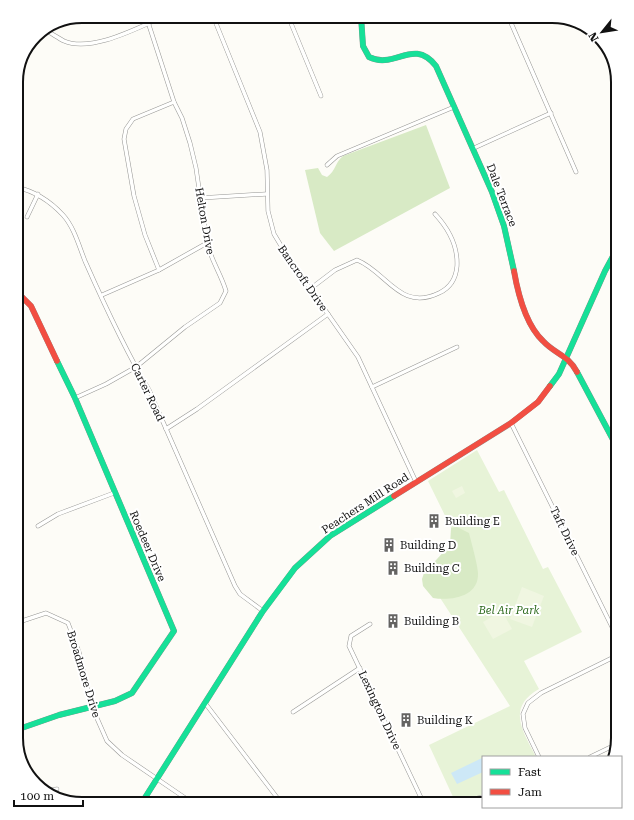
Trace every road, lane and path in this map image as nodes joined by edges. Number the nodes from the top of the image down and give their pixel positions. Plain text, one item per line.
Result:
1 (148, 23) joint
2 (216, 23) edge
3 (291, 23) edge
4 (361, 23) edge
5 (511, 23) edge
6 (50, 33) edge
7 (321, 96) dead end
8 (174, 102) junction
9 (454, 108) junction
10 (551, 113) junction
11 (473, 149) junction
12 (327, 165) dead end
13 (576, 172) dead end
14 (23, 189) edge
15 (38, 194) junction
16 (266, 194) junction
17 (200, 198) junction
18 (435, 214) dead end
19 (27, 217) dead end
20 (207, 243) junction
21 (611, 258) edge
22 (159, 270) junction
23 (310, 288) junction
24 (102, 295) junction
25 (23, 298) edge
26 (328, 314) junction
27 (457, 348) dead end
28 (567, 358) junction
29 (136, 367) junction
30 (372, 387) junction
31 (75, 398) junction
32 (511, 423) junction
33 (166, 429) junction
34 (611, 437) edge
35 (416, 482) junction
36 (114, 493) junction
37 (38, 526) dead end
38 (264, 611) junction
39 (23, 621) edge
40 (370, 624) dead end
41 (611, 625) edge
42 (611, 658) edge
43 (360, 668) junction
44 (205, 703) junction
45 (92, 707) junction
46 (293, 712) dead end
47 (23, 728) edge
48 (610, 747) edge
49 (538, 756) edge
50 (592, 756) edge
51 (157, 779) junction
52 (57, 789) dead end
53 (53, 790) edge
54 (145, 797) edge
55 (184, 797) edge
56 (277, 797) edge
57 (421, 797) edge

1 - 6 street
1 - 8 street, Helton Drive
2 - 16 street, Bancroft Drive
3 - 7 street
4 - 9 street, Dale Terrace
5 - 10 street
8 - 17 street, Helton Drive
8 - 22 street
9 - 11 street, Dale Terrace
9 - 12 street
10 - 11 street
10 - 13 street
11 - 28 street, Dale Terrace
14 - 15 street, Carter Road
15 - 19 street
15 - 24 street, Carter Road
16 - 17 street
16 - 23 street, Bancroft Drive
17 - 20 street, Helton Drive
18 - 23 street
20 - 22 street
20 - 29 street, Helton Drive
21 - 28 street, Peachers Mill Road
22 - 24 street
23 - 26 street, Bancroft Drive
24 - 29 street, Carter Road
25 - 31 street, Roedeer Drive
26 - 30 street, Bancroft Drive
26 - 33 street
27 - 30 street
28 - 32 street, Peachers Mill Road
28 - 34 street, Dale Terrace
29 - 31 street, Helton Drive
29 - 33 street, Carter Road
30 - 35 street, Bancroft Drive
31 - 36 street, Roedeer Drive
32 - 35 street, Peachers Mill Road
32 - 41 street, Taft Drive
33 - 38 street, Carter Road
35 - 38 street, Peachers Mill Road
36 - 37 street
36 - 45 street, Roedeer Drive
38 - 44 street, Peachers Mill Road
39 - 45 street, Broadmore Drive
40 - 43 street, Lexington Drive
42 - 49 street
43 - 46 street
43 - 57 street, Lexington Drive
44 - 51 street, Peachers Mill Road
44 - 56 street
45 - 47 street, Roedeer Drive
45 - 51 street, Broadmore Drive
48 - 50 street
51 - 54 street, Peachers Mill Road
51 - 55 street, Broadmore Drive
52 - 53 street

